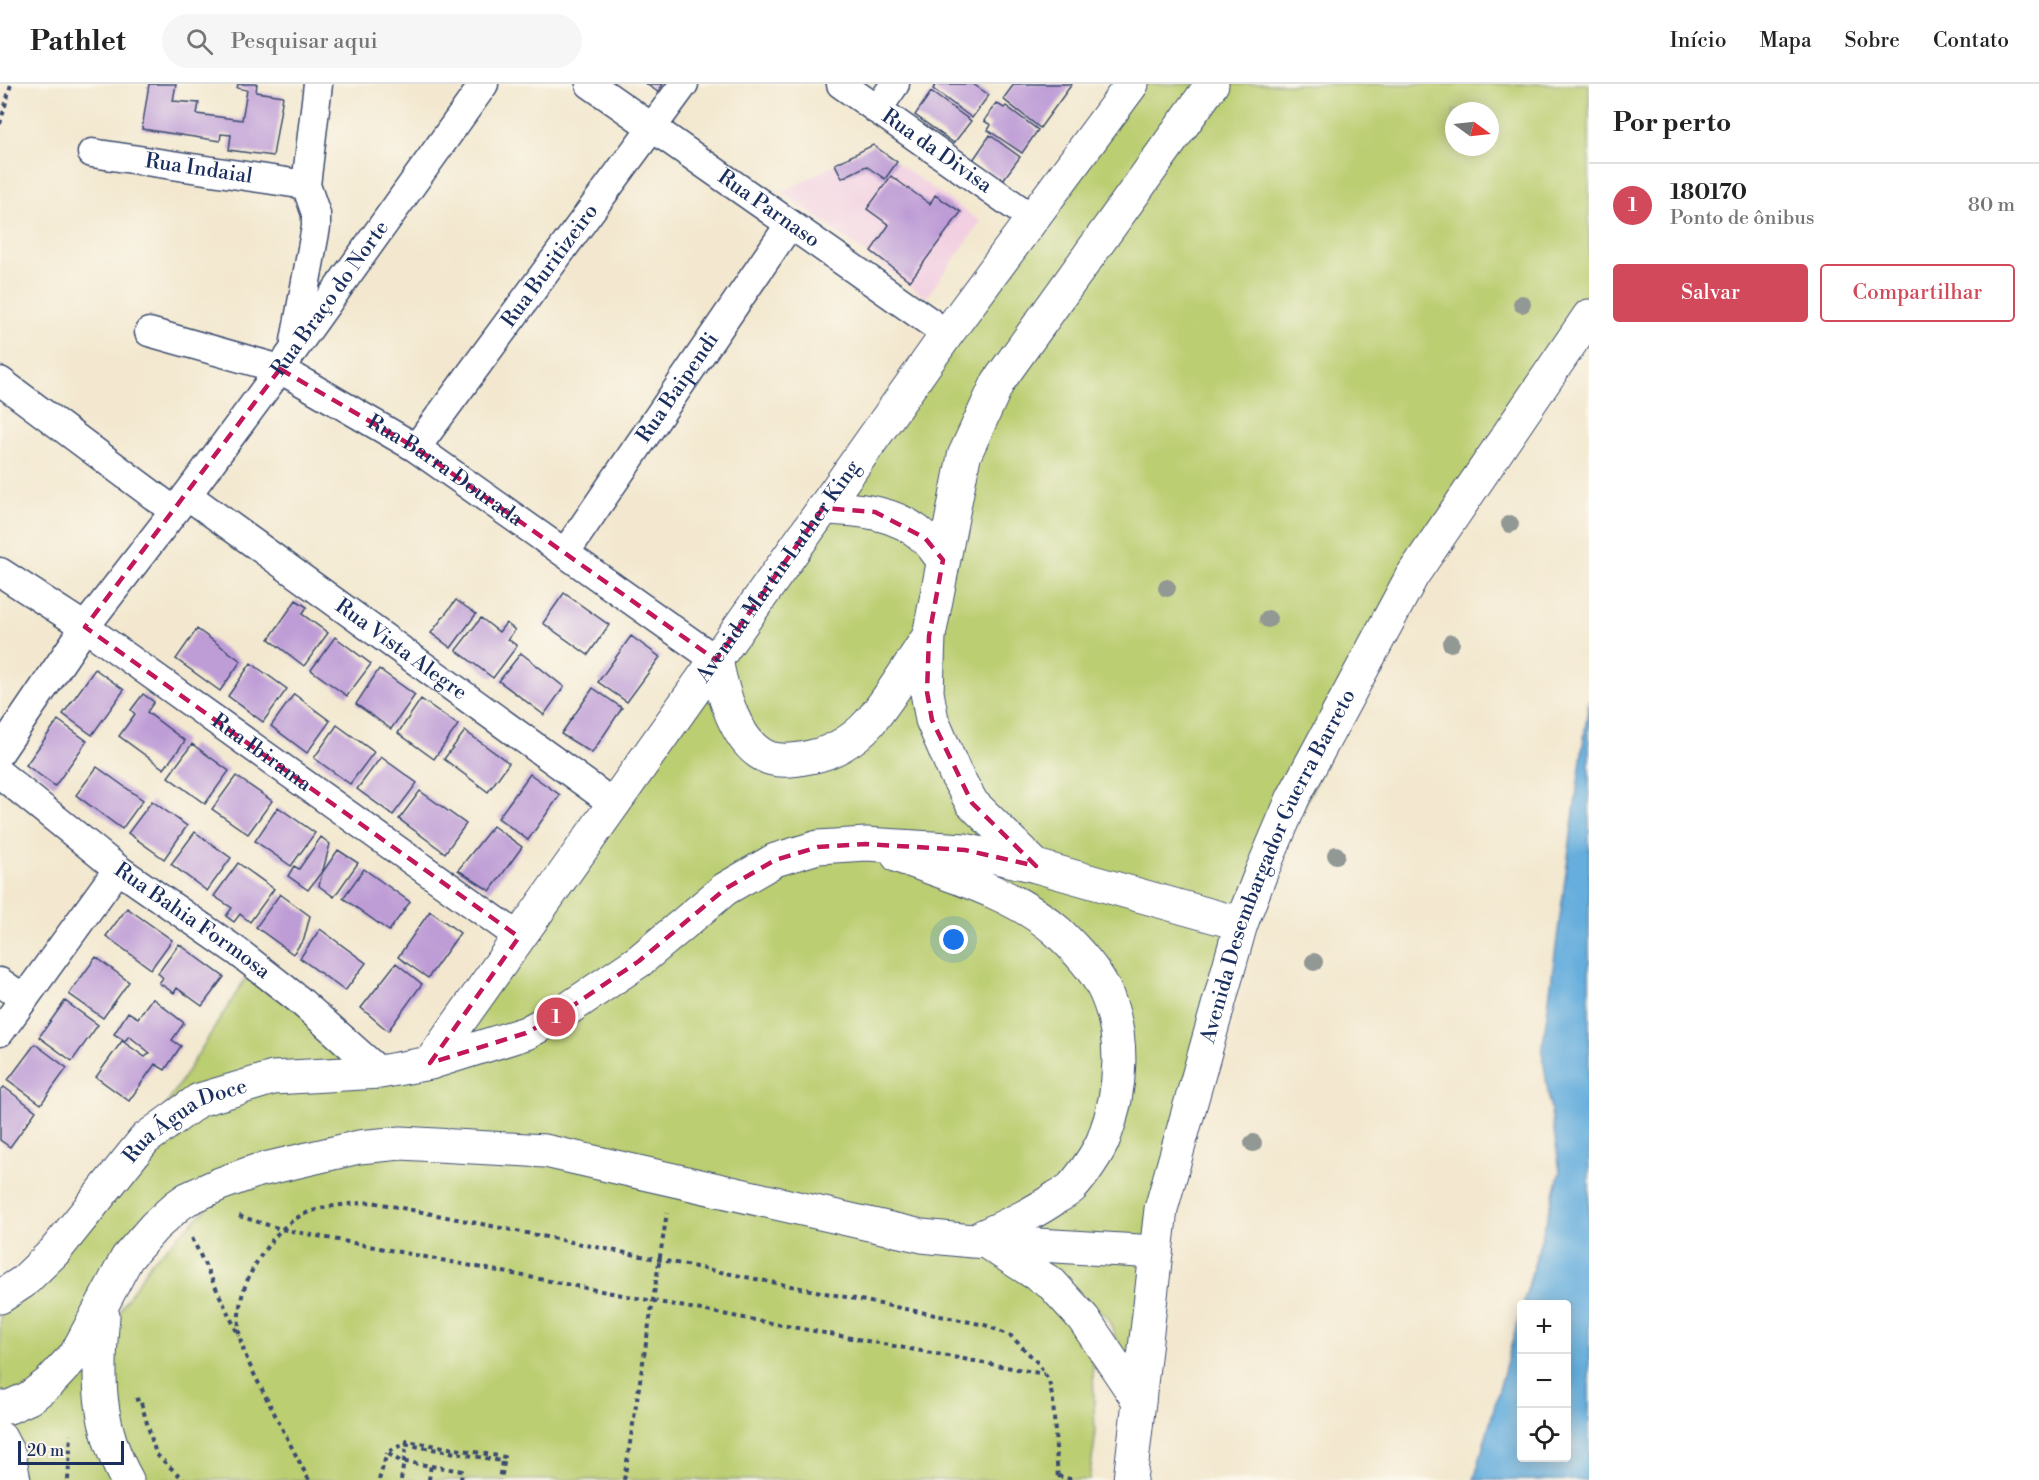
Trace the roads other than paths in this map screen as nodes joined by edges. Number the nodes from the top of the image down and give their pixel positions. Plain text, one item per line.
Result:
1 (318, 84) edge
2 (484, 84) edge
3 (590, 84) edge
4 (684, 84) edge
5 (841, 84) edge
6 (895, 84) edge
7 (1132, 84) edge
8 (1212, 84) edge
9 (877, 110) junction
10 (652, 128) junction
11 (92, 153) dead end
12 (306, 185) junction
13 (1033, 219) junction
14 (790, 224) junction
15 (1589, 316) edge
16 (149, 332) dead end
17 (947, 334) junction
18 (287, 360) junction
19 (0, 381) edge
20 (416, 448) junction
21 (181, 503) junction
22 (823, 508) junction
23 (565, 553) junction
24 (943, 560) junction
25 (0, 572) edge
26 (85, 627) junction
27 (929, 636) junction
28 (716, 660) junction
29 (0, 752) edge
30 (0, 774) edge
31 (614, 804) junction
32 (866, 844) junction
33 (1036, 866) junction
34 (118, 869) junction
35 (1241, 924) junction
36 (519, 937) junction
37 (0, 982) edge
38 (24, 999) junction
39 (0, 1032) edge
40 (430, 1063) junction
41 (380, 1072) junction
42 (978, 1241) junction
43 (1156, 1252) junction
44 (0, 1296) edge
45 (105, 1300) junction
46 (1139, 1401) junction
47 (0, 1407) edge
48 (0, 1438) edge
49 (14, 1480) edge
50 (127, 1480) edge
51 (1130, 1480) edge

1 - 12 street
2 - 18 street, Rua Braço do Norte
3 - 10 street, Rua Parnaso
4 - 10 street, Rua Buritizeiro
5 - 9 street, Rua da Divisa
6 - 9 street
7 - 13 main road, Avenida Martin Luther King
8 - 24 main road
9 - 13 street, Rua da Divisa
10 - 14 street, Rua Parnaso
10 - 20 street, Rua Buritizeiro
11 - 12 street, Rua Indaial
12 - 18 street
13 - 17 main road, Avenida Martin Luther King
14 - 17 street, Rua Parnaso
14 - 23 street, Rua Baipendi
15 - 35 main road, Avenida Desembargador Guerra Barreto
16 - 18 street, Rua Barra Dourada
17 - 22 main road, Avenida Martin Luther King
18 - 20 street, Rua Barra Dourada
18 - 21 street, Rua Braço do Norte
19 - 21 street
20 - 23 street, Rua Barra Dourada
21 - 26 street, Rua Braço do Norte
21 - 31 street, Rua Vista Alegre
22 - 24 main road
22 - 28 main road, Avenida Martin Luther King
23 - 28 street, Rua Barra Dourada
24 - 27 main road
25 - 26 street, Rua Ibirama
26 - 29 street, Rua Braço do Norte
26 - 36 street, Rua Ibirama
27 - 28 main road
27 - 33 main road
28 - 31 main road, Avenida Martin Luther King
30 - 34 street, Rua Bahia Formosa
31 - 36 main road, Avenida Martin Luther King
32 - 33 main road, Rua Água Doce
32 - 40 main road, Rua Água Doce
32 - 42 main road
33 - 35 main road, Rua Água Doce
34 - 38 street
34 - 41 street, Rua Bahia Formosa
35 - 43 main road, Avenida Desembargador Guerra Barreto
36 - 40 main road, Avenida Martin Luther King
37 - 38 street
38 - 39 street
40 - 41 main road, Rua Água Doce
41 - 44 main road, Rua Água Doce
42 - 43 main road
42 - 45 main road
42 - 46 main road
43 - 46 main road, Avenida Desembargador Guerra Barreto
45 - 47 main road
45 - 50 main road
46 - 51 main road, Avenida Desembargador Guerra Barreto
48 - 49 main road

